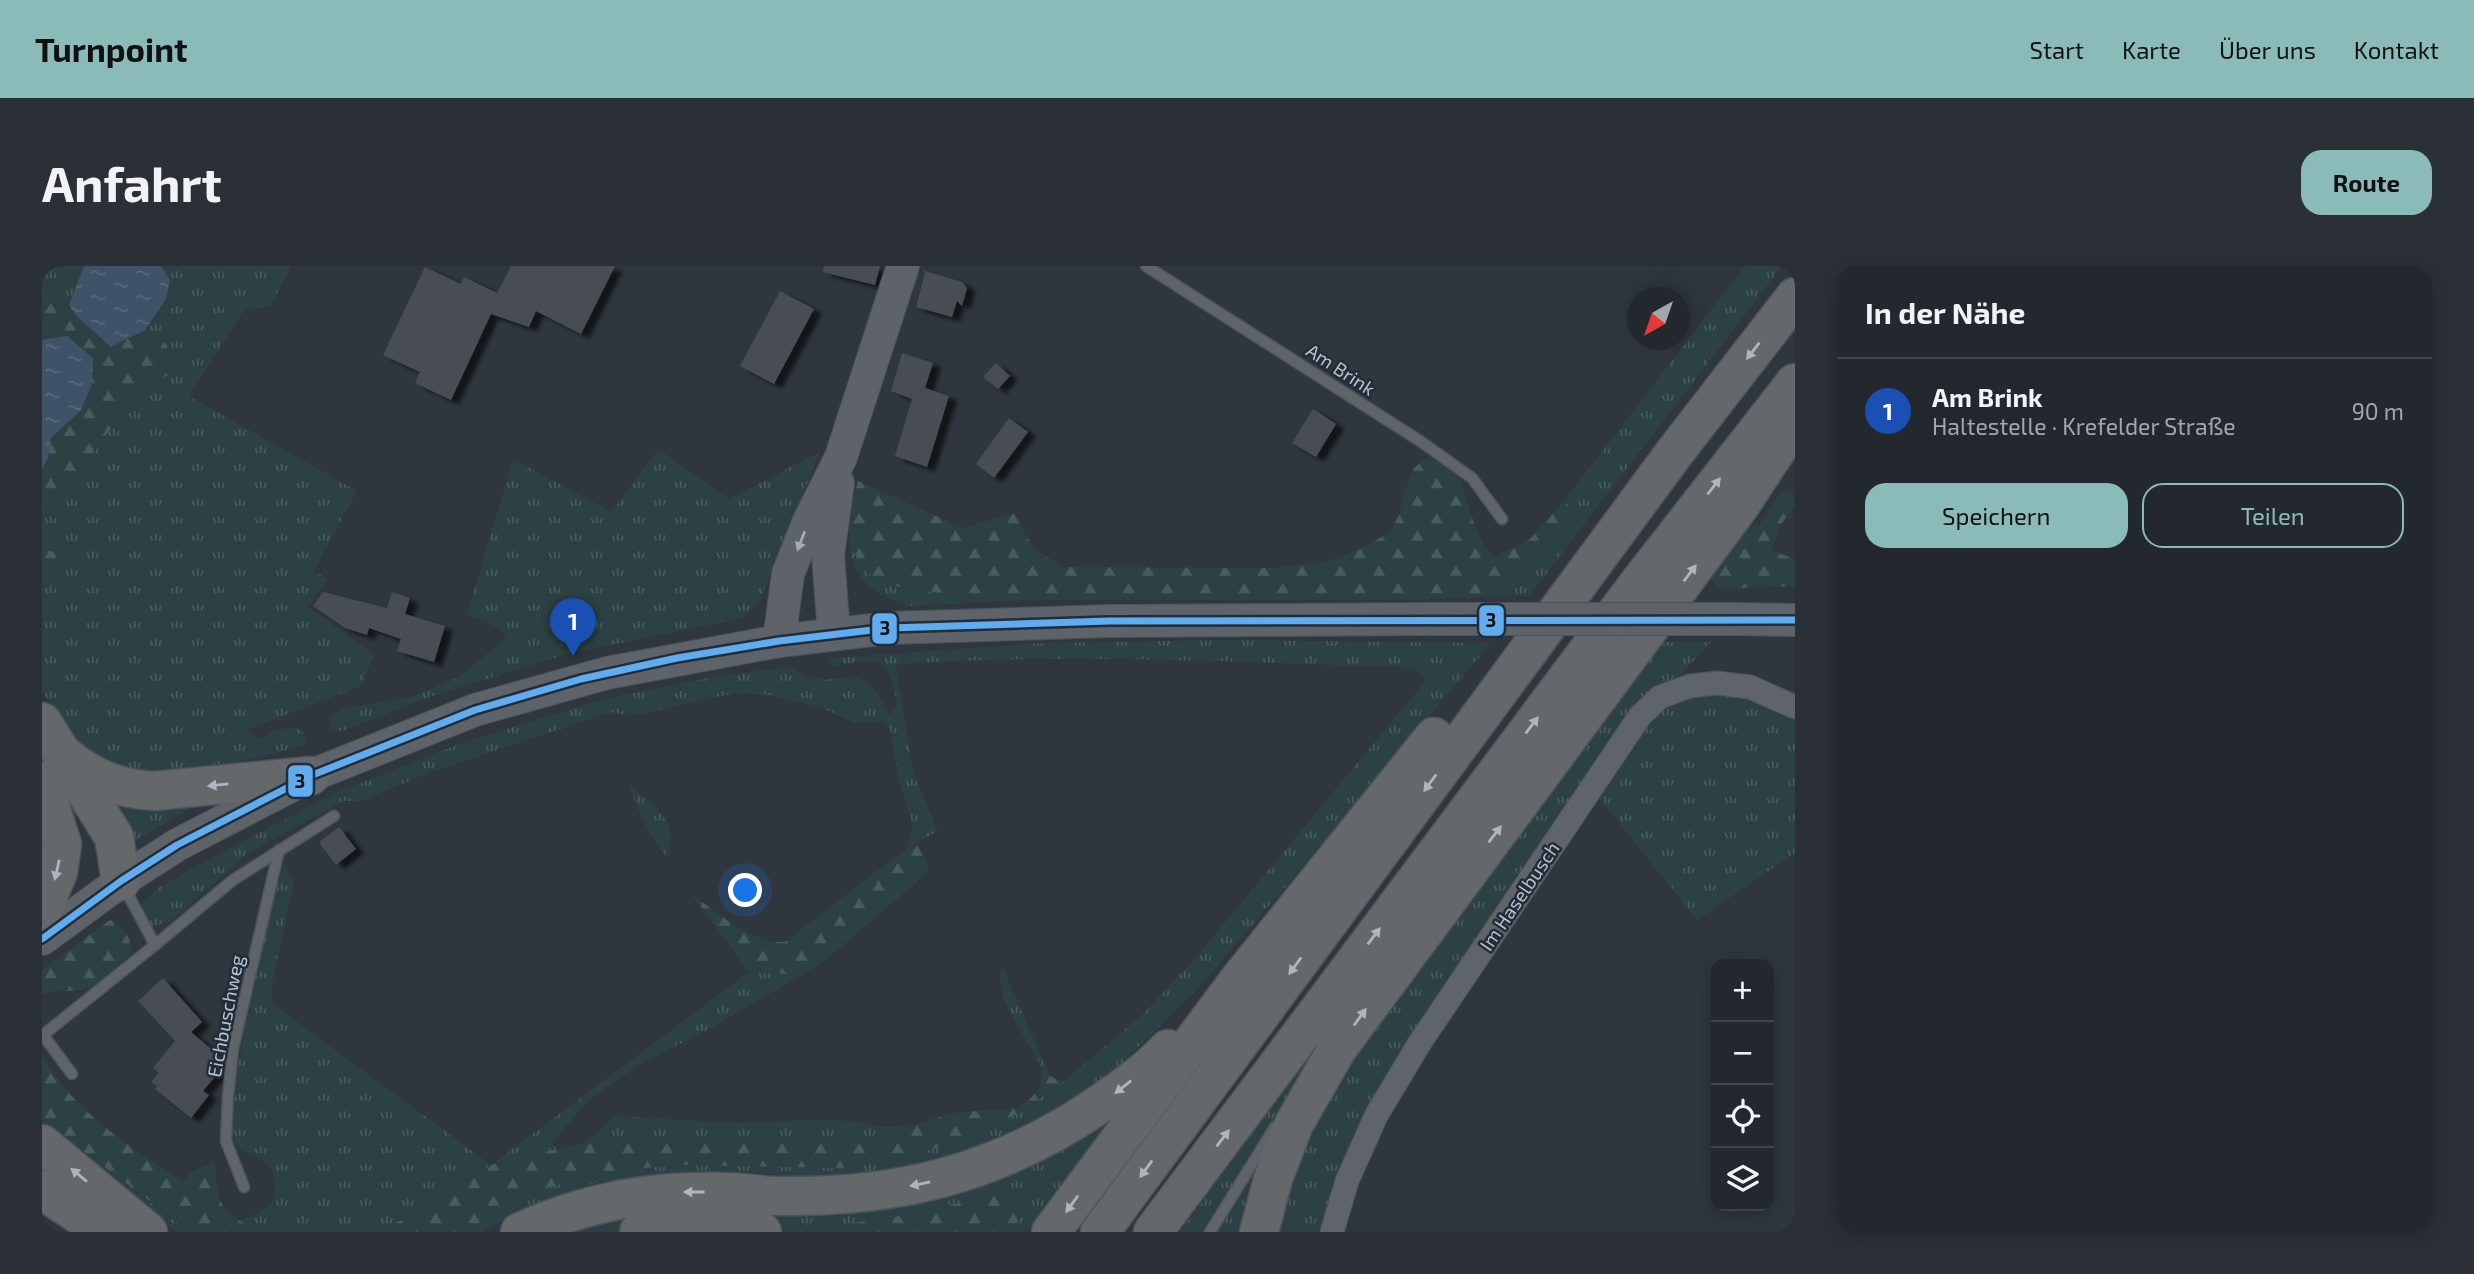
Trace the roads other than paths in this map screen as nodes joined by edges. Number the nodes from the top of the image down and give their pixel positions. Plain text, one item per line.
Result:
1 (903, 266) edge
2 (1146, 266) edge
3 (1795, 297) edge
4 (1795, 383) edge
5 (1795, 422) edge
6 (1675, 452) junction
7 (841, 457) junction
8 (1502, 519) dead end
9 (1795, 620) edge
10 (834, 634) junction
11 (779, 641) junction
12 (1795, 708) edge
13 (42, 722) edge
14 (50, 767) edge
15 (310, 776) junction
16 (334, 816) dead end
17 (1351, 839) junction
18 (279, 850) junction
19 (121, 881) junction
20 (42, 911) edge
21 (42, 939) edge
22 (155, 945) junction
23 (1337, 1049) junction
24 (72, 1074) dead end
25 (42, 1144) edge
26 (244, 1187) dead end
27 (42, 1190) edge
28 (42, 1211) edge
29 (110, 1219) edge
30 (68, 1232) edge
31 (148, 1232) edge
32 (156, 1232) edge
33 (520, 1232) edge
34 (639, 1232) edge
35 (762, 1232) edge
36 (1051, 1232) edge
37 (1100, 1232) edge
38 (1153, 1232) edge
39 (1210, 1232) edge
40 (1259, 1232) edge
41 (1332, 1232) edge

1 - 7 main road
2 - 8 lane, Am Brink
3 -> 6 highway
38 -> 4 highway
23 -> 5 highway
6 - 17 highway
6 -> 37 highway
7 - 10 main road
7 -> 11 main road
9 - 10 main road, bridge
10 - 11 main road
11 - 15 main road
12 - 41 street, Im Haselbusch
13 - 14 highway
15 -> 14 highway
14 - 19 highway
14 -> 20 highway
15 - 19 main road
16 - 18 lane
17 -> 33 highway
17 -> 36 highway
18 - 22 lane
18 - 26 lane, Eichbuschweg
19 - 21 main road
19 - 22 lane
22 - 24 lane
23 - 39 lane
23 - 40 highway
29 -> 25 highway
27 - 29 highway
28 - 30 highway
29 - 31 highway
29 - 32 highway
34 - 35 highway

